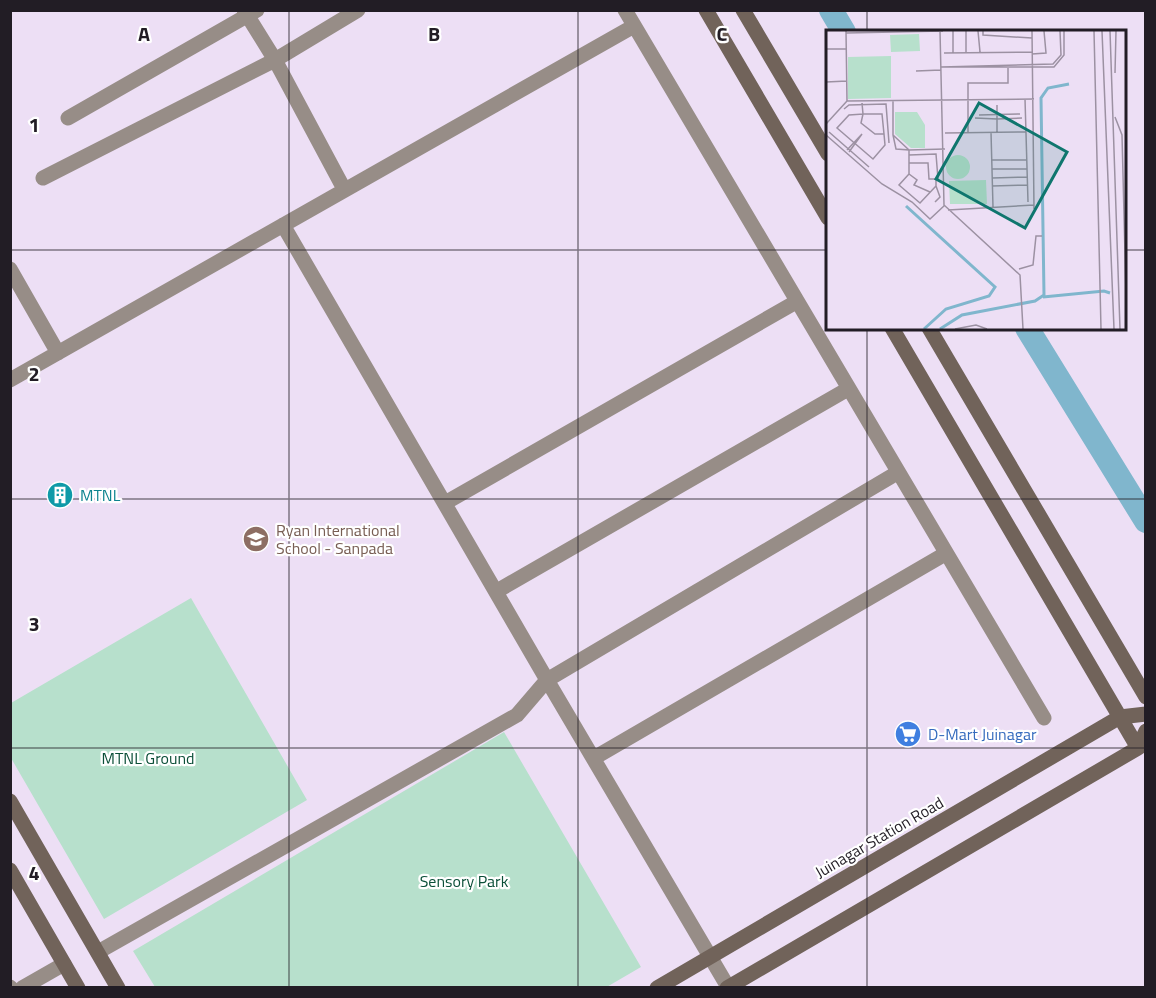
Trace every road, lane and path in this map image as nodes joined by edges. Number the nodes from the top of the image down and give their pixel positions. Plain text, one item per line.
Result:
1 (358, 10) edge
2 (625, 10) edge
3 (706, 10) edge
4 (743, 10) edge
5 (250, 13) edge
6 (634, 26) junction
7 (275, 60) junction
8 (68, 118) dead end
9 (826, 151) edge
10 (43, 178) dead end
11 (344, 189) junction
12 (826, 215) edge
13 (283, 225) junction
14 (10, 268) edge
15 (796, 302) junction
16 (893, 330) edge
17 (930, 330) edge
18 (58, 353) junction
19 (10, 380) edge
20 (848, 389) junction
21 (897, 472) junction
22 (445, 502) junction
23 (945, 554) junction
24 (497, 591) junction
25 (547, 680) junction
26 (1146, 697) edge
27 (1146, 714) edge
28 (1119, 717) junction
29 (1044, 718) dead end
30 (1146, 731) edge
31 (1138, 748) junction
32 (594, 758) junction
33 (10, 801) edge
34 (10, 870) edge
35 (98, 952) junction
36 (710, 956) junction
37 (64, 964) junction
38 (22, 987) edge
39 (78, 987) edge
40 (118, 987) edge
41 (657, 987) edge
42 (728, 987) edge

1 - 7 street
2 - 6 street
3 - 12 street
4 - 9 street
5 - 7 street
5 - 8 street
6 - 11 street
6 - 15 street
7 - 10 street
7 - 11 street
11 - 13 street
13 - 18 street
13 - 22 street
14 - 18 street
15 - 20 street
15 - 22 street
16 - 28 street
17 - 26 street
18 - 19 street
20 - 21 street
20 - 24 street
21 - 23 street
21 - 25 street
22 - 24 street
23 - 29 street
23 - 32 street
24 - 25 street
25 - 32 street
25 - 35 street
27 - 28 street, Juinagar Station Road
28 - 31 street
28 - 36 street, Juinagar Station Road
30 - 31 street
31 - 42 street
32 - 36 street
33 - 35 street
34 - 37 street
35 - 40 street
36 - 41 street, Juinagar Station Road
36 - 42 street
37 - 38 street
37 - 39 street

